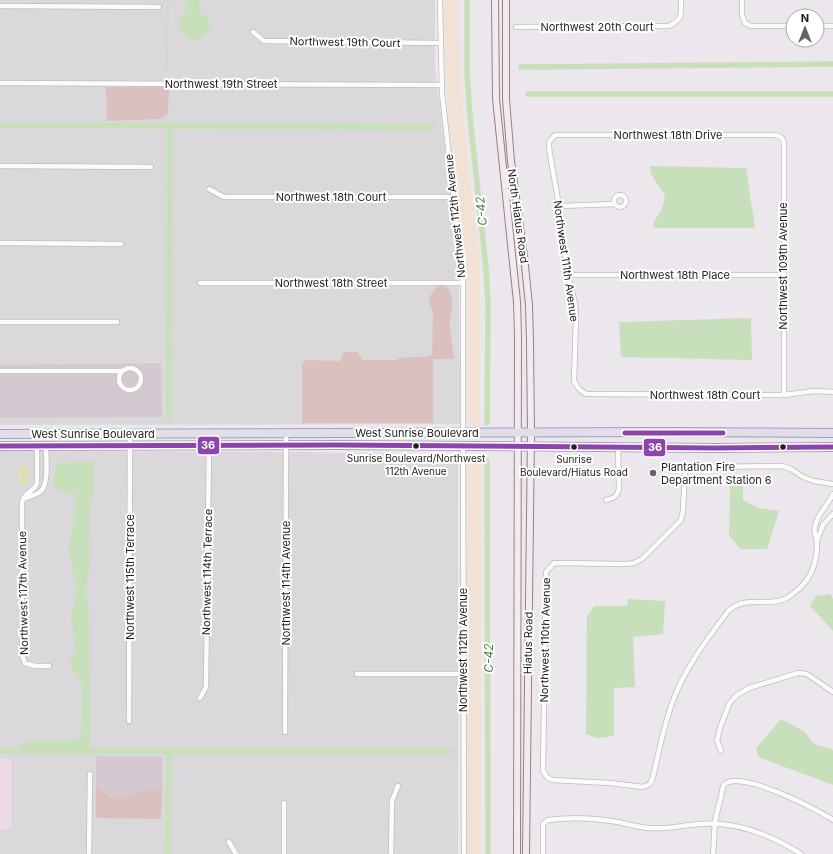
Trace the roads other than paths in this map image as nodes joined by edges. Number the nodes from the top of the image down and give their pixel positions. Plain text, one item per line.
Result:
1 (440, 0) edge
2 (495, 0) edge
3 (506, 0) edge
4 (681, 0) edge
5 (742, 0) edge
6 (0, 6) edge
7 (158, 7) dead end
8 (785, 26) edge
9 (516, 27) dead end
10 (253, 32) dead end
11 (440, 43) junction
12 (0, 83) edge
13 (442, 85) junction
14 (555, 135) joint
15 (781, 138) joint
16 (0, 166) edge
17 (151, 167) dead end
18 (209, 189) dead end
19 (454, 197) junction
20 (615, 204) dead end
21 (559, 206) junction
22 (0, 243) edge
23 (121, 244) dead end
24 (568, 275) junction
25 (783, 275) junction
26 (200, 283) dead end
27 (463, 283) junction
28 (0, 322) edge
29 (117, 322) dead end
30 (0, 371) edge
31 (122, 371) junction
32 (579, 389) joint
33 (833, 392) edge
34 (784, 395) junction
35 (463, 432) junction
36 (286, 433) junction
37 (519, 433) junction
38 (531, 433) junction
39 (833, 433) edge
40 (0, 434) edge
41 (130, 434) junction
42 (130, 445) junction
43 (209, 445) junction
44 (286, 445) junction
45 (0, 446) edge
46 (42, 446) junction
47 (463, 446) junction
48 (519, 447) junction
49 (530, 447) junction
50 (833, 447) edge
51 (618, 448) junction
52 (38, 472) junction
53 (46, 472) junction
54 (833, 484) edge
55 (833, 494) edge
56 (23, 499) junction
57 (606, 500) dead end
58 (833, 514) edge
59 (817, 541) junction
60 (48, 666) dead end
61 (357, 674) dead end
62 (463, 674) junction
63 (833, 692) edge
64 (200, 698) dead end
65 (129, 721) dead end
66 (285, 732) dead end
67 (721, 751) dead end
68 (90, 774) dead end
69 (398, 786) dead end
70 (284, 803) dead end
71 (833, 820) edge
72 (715, 824) junction
73 (229, 842) dead end
74 (90, 854) edge
75 (236, 854) edge
76 (284, 854) edge
77 (391, 854) edge
78 (464, 854) edge
79 (517, 854) edge
80 (526, 854) edge
81 (543, 854) edge
82 (714, 854) edge
83 (801, 854) edge

1 - 11 street, Northwest 112th Avenue
2 - 37 main road, North Hiatus Road
3 - 38 main road, North Hiatus Road
4 - 9 street, Northwest 20th Court
5 - 8 street
6 - 7 street
10 - 11 street, Northwest 19th Court
11 - 13 street, Northwest 112th Avenue
12 - 13 street, Northwest 19th Street
13 - 19 street, Northwest 112th Avenue
14 - 15 street, Northwest 18th Drive
14 - 21 street, Northwest 111th Avenue
15 - 25 street, Northwest 109th Avenue
16 - 17 street
18 - 19 street, Northwest 18th Court
19 - 27 street, Northwest 112th Avenue
20 - 21 street
21 - 24 street, Northwest 111th Avenue
22 - 23 street
24 - 25 street, Northwest 18th Place
24 - 32 street, Northwest 111th Avenue
25 - 34 street, Northwest 109th Avenue
26 - 27 street, Northwest 18th Street
27 - 35 street, Northwest 112th Avenue
28 - 29 street
30 - 31 street
31 - 31 street
32 - 34 street, Northwest 18th Court
33 - 34 street, Northwest 18th Court
35 - 36 highway, West Sunrise Boulevard
35 - 37 highway, West Sunrise Boulevard
36 - 41 highway, West Sunrise Boulevard
36 - 44 street, Northwest 114th Avenue
37 - 38 highway, West Sunrise Boulevard
37 - 48 main road, Hiatus Road
38 - 39 highway, West Sunrise Boulevard
38 - 49 main road, Hiatus Road
40 - 41 highway, West Sunrise Boulevard
41 - 42 street, Northwest 115th Terrace
42 - 43 highway, West Sunrise Boulevard
42 - 46 highway, West Sunrise Boulevard
42 - 65 street, Northwest 115th Terrace
43 - 44 highway, West Sunrise Boulevard
43 - 64 street, Northwest 114th Terrace
44 - 47 highway, West Sunrise Boulevard
44 - 66 street, Northwest 114th Avenue
45 - 46 highway, West Sunrise Boulevard
46 - 52 street
46 - 53 street
47 - 48 highway, West Sunrise Boulevard
47 - 62 street, Northwest 112th Avenue
48 - 49 highway, West Sunrise Boulevard
48 - 79 main road, Hiatus Road
49 - 51 highway, West Sunrise Boulevard
49 - 80 main road, Hiatus Road
50 - 51 highway, West Sunrise Boulevard
51 - 57 street
52 - 53 street
52 - 56 street
53 - 56 street
54 - 59 street, Northwest 110th Avenue
55 - 59 street
56 - 60 street, Northwest 117th Avenue
58 - 59 street
61 - 62 street
62 - 78 street, Northwest 112th Avenue
63 - 67 street
68 - 74 street
69 - 77 street
70 - 76 street
71 - 72 street
72 - 81 street
72 - 82 street
72 - 83 street
73 - 75 street

